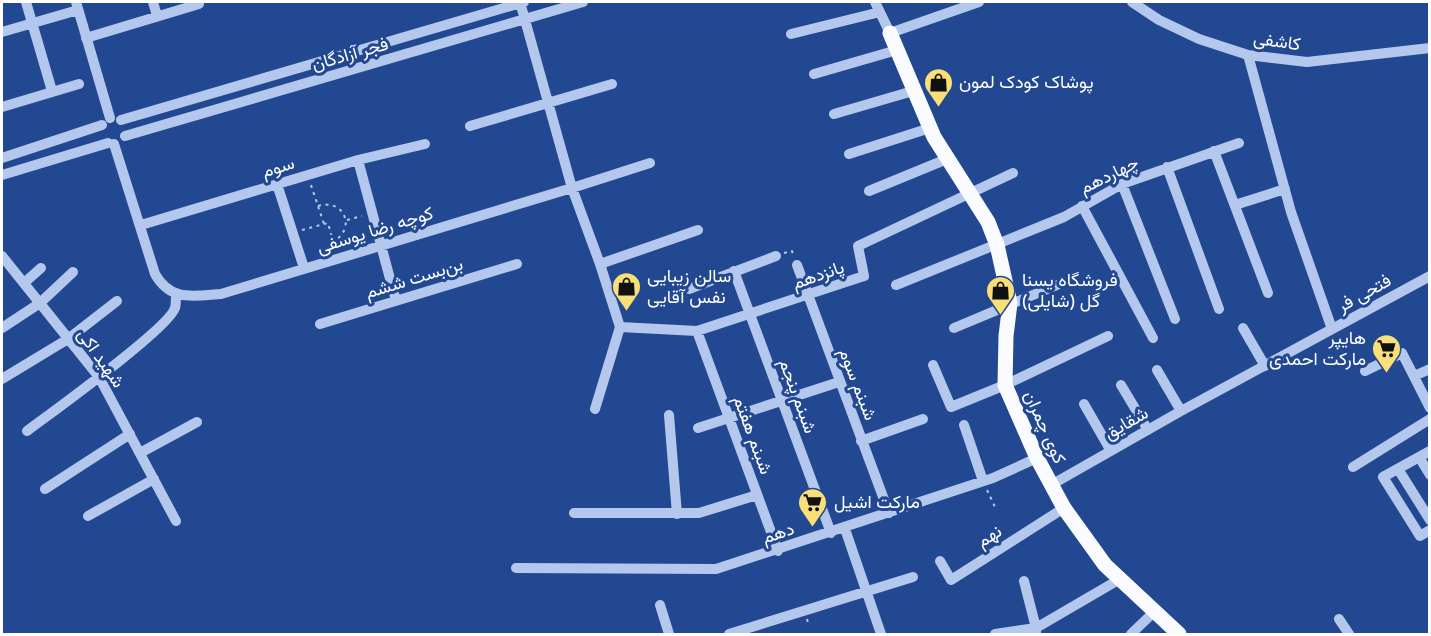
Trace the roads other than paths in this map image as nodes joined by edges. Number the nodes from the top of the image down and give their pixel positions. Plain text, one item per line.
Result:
1 (26, 2) edge
2 (153, 2) edge
3 (522, 2) edge
4 (583, 2) edge
5 (979, 2) edge
6 (1132, 2) edge
7 (78, 4) edge
8 (199, 4) dead end
9 (877, 7) edge
10 (157, 16) junction
11 (525, 19) junction
12 (32, 23) junction
13 (2, 32) edge
14 (890, 33) junction
15 (791, 34) dead end
16 (86, 38) junction
17 (1430, 48) edge
18 (897, 50) junction
19 (1248, 55) junction
20 (814, 74) dead end
21 (79, 84) dead end
22 (612, 84) dead end
23 (52, 91) junction
24 (914, 91) junction
25 (549, 103) junction
26 (2, 107) edge
27 (834, 114) dead end
28 (111, 121) junction
29 (470, 126) dead end
30 (930, 128) junction
31 (125, 136) junction
32 (111, 143) junction
33 (1239, 143) dead end
34 (425, 144) dead end
35 (1214, 151) junction
36 (849, 154) dead end
37 (2, 158) edge
38 (947, 159) junction
39 (358, 160) junction
40 (650, 163) dead end
41 (1167, 167) junction
42 (1012, 173) dead end
43 (2, 175) edge
44 (278, 184) junction
45 (1122, 184) junction
46 (572, 188) junction
47 (1285, 189) junction
48 (869, 191) dead end
49 (969, 195) junction
50 (1235, 205) junction
51 (1082, 206) junction
52 (141, 225) junction
53 (698, 230) dead end
54 (997, 244) junction
55 (382, 245) junction
56 (776, 256) road end
57 (3, 262) edge
58 (517, 264) dead end
59 (600, 264) junction
60 (797, 265) road end
61 (41, 268) dead end
62 (304, 268) junction
63 (734, 271) junction
64 (73, 272) dead end
65 (1430, 276) edge
66 (24, 283) junction
67 (896, 285) dead end
68 (1057, 285) dead end
69 (689, 289) dead end
70 (1268, 293) dead end
71 (176, 294) junction
72 (808, 296) junction
73 (117, 301) dead end
74 (396, 301) junction
75 (40, 303) junction
76 (1010, 303) junction
77 (1219, 309) dead end
78 (750, 315) junction
79 (1175, 319) dead end
80 (320, 324) dead end
81 (620, 327) junction
82 (2, 328) edge
83 (954, 328) dead end
84 (1243, 328) dead end
85 (1332, 329) junction
86 (697, 331) junction
87 (1108, 336) dead end
88 (1153, 338) dead end
89 (68, 339) junction
90 (933, 365) dead end
91 (1265, 366) junction
92 (1430, 369) edge
93 (1157, 370) dead end
94 (1365, 371) dead end
95 (1414, 376) junction
96 (99, 377) junction
97 (2, 379) edge
98 (839, 382) junction
99 (1121, 385) dead end
100 (1005, 386) junction
101 (1219, 391) joint
102 (782, 401) junction
103 (1428, 402) edge
104 (1084, 404) dead end
105 (595, 409) dead end
106 (1181, 411) junction
107 (669, 415) dead end
108 (730, 419) junction
109 (923, 419) dead end
110 (1430, 419) edge
111 (197, 422) dead end
112 (964, 425) dead end
113 (698, 428) dead end
114 (1148, 430) junction
115 (27, 431) dead end
116 (129, 434) junction
117 (861, 441) junction
118 (1111, 451) junction
119 (1430, 451) edge
120 (140, 453) junction
121 (1419, 457) junction
122 (1036, 458) junction
123 (1353, 467) dead end
124 (1398, 469) junction
125 (1430, 475) edge
126 (154, 479) junction
127 (983, 482) junction
128 (1051, 485) junction
129 (45, 489) dead end
130 (757, 495) junction
131 (1064, 508) junction
132 (574, 513) dead end
133 (889, 513) junction
134 (677, 514) junction
135 (88, 516) dead end
136 (176, 520) dead end
137 (1430, 520) edge
138 (845, 529) junction
139 (1430, 530) edge
140 (831, 533) junction
141 (778, 551) junction
142 (940, 561) dead end
143 (516, 568) dead end
144 (913, 577) dead end
145 (1120, 579) junction
146 (1024, 581) dead end
147 (866, 591) junction
148 (660, 605) dead end
149 (1155, 611) junction
150 (1340, 619) dead end
151 (1036, 631) edge
152 (669, 634) edge
153 (729, 634) edge
154 (881, 634) edge
155 (995, 634) edge
156 (1131, 634) edge
157 (1179, 634) edge
158 (1349, 634) edge

1 - 12 street
2 - 10 street
3 - 11 street
3 - 28 street, فجر آزادگان
4 - 11 street, فجر آزادگان
5 - 14 street
6 - 19 street, کاشفی
7 - 12 street
7 - 16 street
8 - 10 street
9 - 14 street, کوی چمران
9 - 15 street
10 - 16 street
11 - 25 street
11 - 31 street, فجر آزادگان
12 - 13 street
12 - 23 street
14 - 18 main road, کوی چمران
16 - 28 street
17 - 19 street, کاشفی
18 - 20 street
18 - 24 main road, کوی چمران
19 - 47 street
21 - 23 street
22 - 25 street
23 - 26 street
24 - 27 street
24 - 30 main road, کوی چمران
25 - 29 street
25 - 46 street
28 - 31 street
28 - 32 street
28 - 37 street, فجر آزادگان
30 - 36 street
30 - 38 main road, کوی چمران
31 - 32 street, فجر آزادگان
32 - 43 street
32 - 52 street
33 - 35 street, چهاردهم
34 - 39 street, سوم
35 - 41 street, چهاردهم
35 - 50 street
38 - 48 street
38 - 49 main road, کوی چمران
39 - 44 street, سوم
39 - 55 street
40 - 46 street, کوچه رضا یوسفی
41 - 45 street, چهاردهم
41 - 77 street
42 - 49 street, پانزدهم
44 - 52 street, سوم
44 - 62 street
45 - 51 street, چهاردهم
45 - 79 street
46 - 55 street, کوچه رضا یوسفی
46 - 59 street
47 - 50 street
47 - 85 street
49 - 54 main road, کوی چمران
49 - 72 street, پانزدهم
50 - 70 street
51 - 54 street, چهاردهم
51 - 88 street
52 - 71 street
53 - 59 street
54 - 67 street, چهاردهم
54 - 76 main road, کوی چمران
55 - 62 street, کوچه رضا یوسفی
55 - 74 street
56 - 63 street
57 - 66 street, شهید اکی
58 - 74 street, بن‌بست ششم
59 - 81 street
60 - 72 street, شبنم سوم
61 - 66 street
62 - 71 street, کوچه رضا یوسفی
63 - 69 street
63 - 78 street, شبنم پنجم
64 - 75 street
65 - 85 street, فتحی فر
66 - 75 street, شهید اکی
68 - 76 street
71 - 96 street
72 - 78 street, پانزدهم
72 - 98 street, شبنم سوم
73 - 89 street
74 - 80 street, بن‌بست ششم
75 - 82 street
75 - 89 street, شهید اکی
76 - 83 street
76 - 100 main road, کوی چمران
78 - 86 street, پانزدهم
78 - 102 street, شبنم پنجم
81 - 86 street, پانزدهم
81 - 105 street
84 - 91 street
85 - 91 street, فتحی فر
86 - 108 street, شبنم هفتم
87 - 100 street
89 - 96 street, شهید اکی
89 - 97 street
90 - 100 street
91 - 101 street, فتحی فر
92 - 95 street
93 - 106 street
94 - 95 street
95 - 103 street
96 - 115 street
96 - 116 street, شهید اکی
98 - 102 street
98 - 117 street, شبنم سوم
99 - 114 street
100 - 122 main road, کوی چمران
101 - 106 street, شقایق
102 - 108 street
102 - 140 street, شبنم پنجم
104 - 118 street
106 - 114 street, شقایق
107 - 134 street
108 - 113 street
108 - 130 street, شبنم هفتم
109 - 117 street
110 - 123 street
111 - 120 street
112 - 127 street
114 - 118 street, شقایق
116 - 120 street, شهید اکی
116 - 129 street
117 - 133 street, شبنم سوم
118 - 128 street, شقایق
119 - 121 street
120 - 126 street, شهید اکی
121 - 124 street
121 - 125 street
122 - 127 street, دهم
122 - 128 main road, کوی چمران
124 - 137 street
124 - 139 street
126 - 135 street
126 - 136 street, شهید اکی
127 - 133 street, دهم
128 - 131 main road, کوی چمران
130 - 134 street
130 - 141 street, شبنم هفتم
131 - 142 street, نهم
131 - 145 main road, کوی چمران
132 - 134 street
133 - 138 street, دهم
138 - 140 street, دهم
138 - 147 street
140 - 141 street, دهم
141 - 143 street, دهم
144 - 147 street
145 - 149 main road, کوی چمران
145 - 151 street
146 - 151 street
147 - 153 street
147 - 154 street
148 - 152 street
149 - 156 street
149 - 157 main road, کوی چمران
150 - 158 street
151 - 155 street

